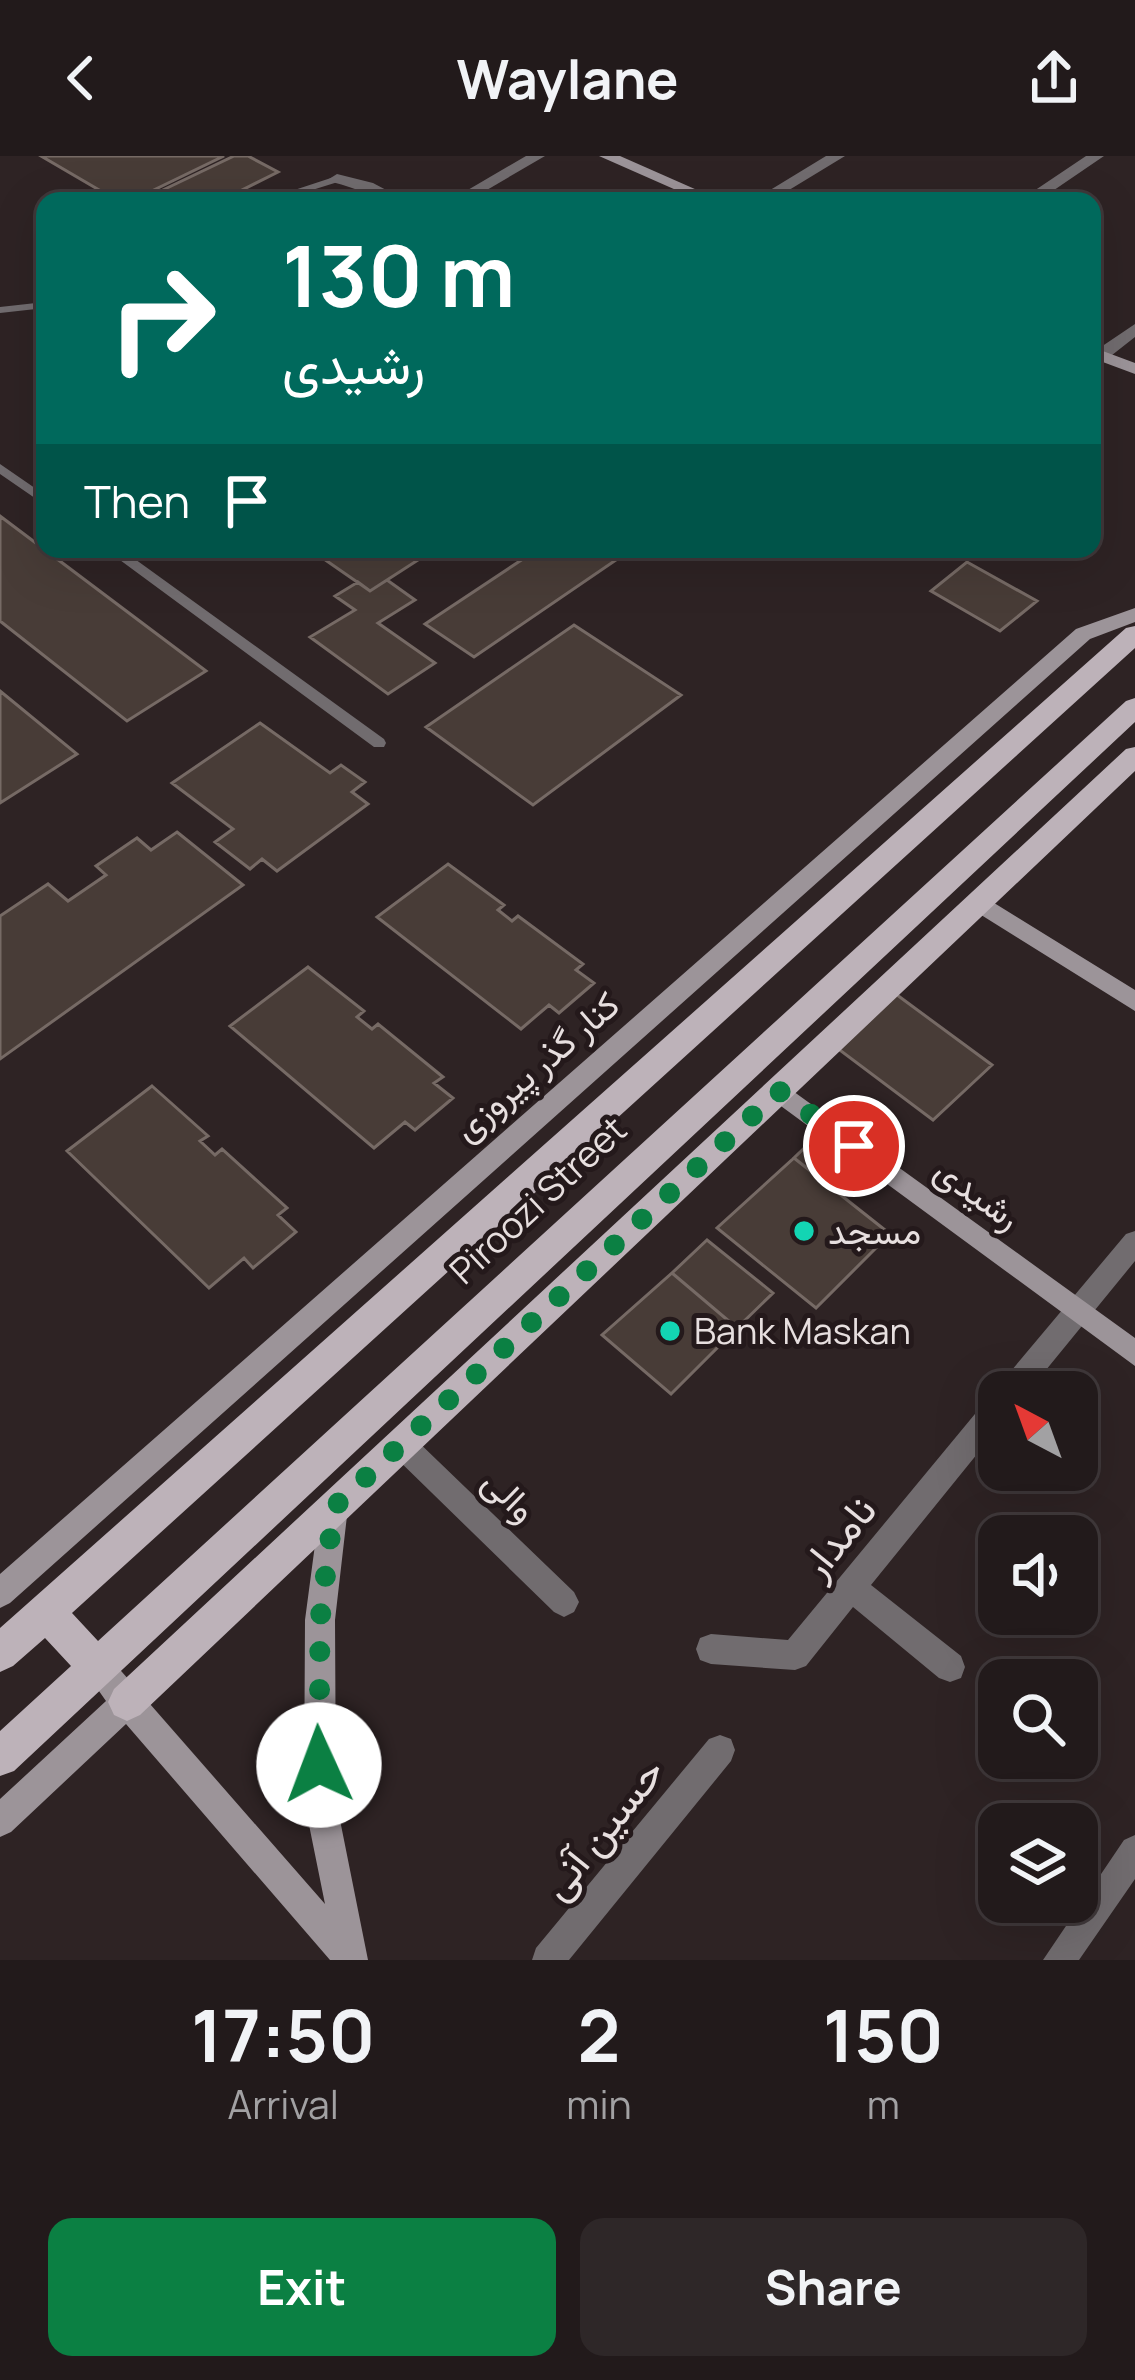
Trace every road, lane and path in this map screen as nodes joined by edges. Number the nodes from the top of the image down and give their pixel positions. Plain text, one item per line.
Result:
1 (537, 156) edge
2 (837, 156) edge
3 (1096, 156) edge
4 (612, 157) edge
5 (338, 179) joint
6 (295, 192) edge
7 (380, 192) edge
8 (474, 192) edge
9 (690, 192) edge
10 (775, 192) edge
11 (1041, 192) edge
12 (36, 306) edge
13 (0, 310) edge
14 (1135, 329) edge
15 (1101, 351) edge
16 (1101, 356) edge
17 (1135, 369) edge
18 (0, 468) edge
19 (36, 494) edge
20 (124, 558) edge
21 (1135, 615) edge
22 (1135, 634) edge
23 (1135, 707) edge
24 (379, 743) dead end
25 (1135, 756) edge
26 (978, 902) junction
27 (1135, 1002) edge
28 (779, 1091) junction
29 (1135, 1243) edge
30 (1077, 1311) junction
31 (1135, 1354) edge
32 (1028, 1371) edge
33 (978, 1432) edge
34 (401, 1444) junction
35 (334, 1507) junction
36 (851, 1587) junction
37 (0, 1593) edge
38 (564, 1601) dead end
39 (46, 1612) junction
40 (711, 1649) dead end
41 (0, 1653) edge
42 (97, 1667) junction
43 (950, 1667) dead end
44 (127, 1702) junction
45 (720, 1750) dead end
46 (0, 1756) edge
47 (0, 1821) edge
48 (1135, 1852) edge
49 (352, 1960) edge
50 (548, 1960) edge
51 (1058, 1960) edge

1 - 8 street
2 - 10 street
3 - 11 street
4 - 9 main road
5 - 6 lane
5 - 7 street
12 - 13 lane
14 - 15 street
16 - 17 main road
18 - 19 lane
20 - 24 lane
21 - 37 main road, کنار گذر پیروزی
22 - 39 main road, Piroozi Street
23 - 42 main road, Piroozi Street
25 - 26 main road
26 - 27 main road
26 - 28 main road
28 - 30 main road, رشیدی
28 - 34 main road
29 - 30 street
30 - 31 main road, رشیدی
30 - 32 street
33 - 36 street, نامدار
34 - 35 main road
34 - 38 street, والی
35 - 44 main road
35 - 49 main road
36 - 40 street, نامدار
36 - 43 street
39 - 41 main road, Piroozi Street
39 - 42 main road
42 - 44 main road
42 - 46 main road, Piroozi Street
44 - 47 main road
44 - 49 main road
45 - 50 street, حسین آنی
48 - 51 street

